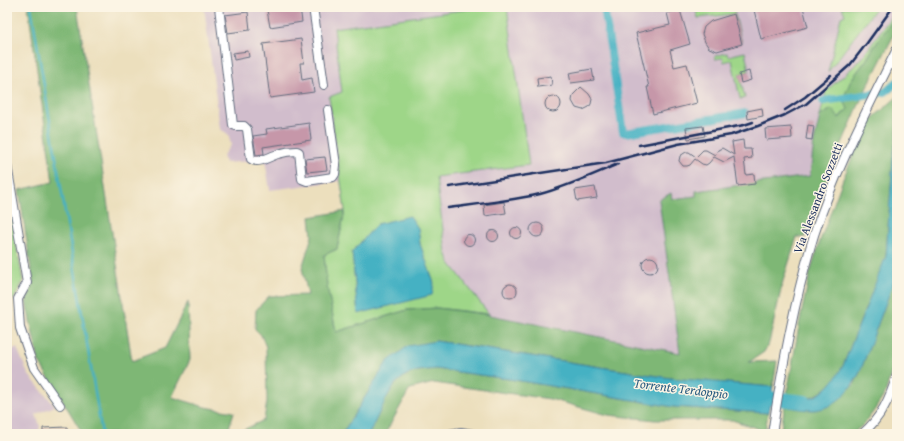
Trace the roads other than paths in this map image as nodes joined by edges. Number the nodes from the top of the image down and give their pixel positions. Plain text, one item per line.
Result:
1 (218, 7) edge
2 (313, 7) edge
3 (897, 49) edge
4 (324, 85) dead end
5 (328, 110) dead end
6 (7, 165) edge
7 (897, 375) edge
8 (60, 405) dead end
9 (449, 434) edge
10 (473, 434) edge
11 (772, 434) edge
12 (862, 434) edge

1 - 5 street
2 - 4 street
3 - 11 street, Via Alessandro Sozzetti
6 - 8 street
7 - 12 street
9 - 10 street

